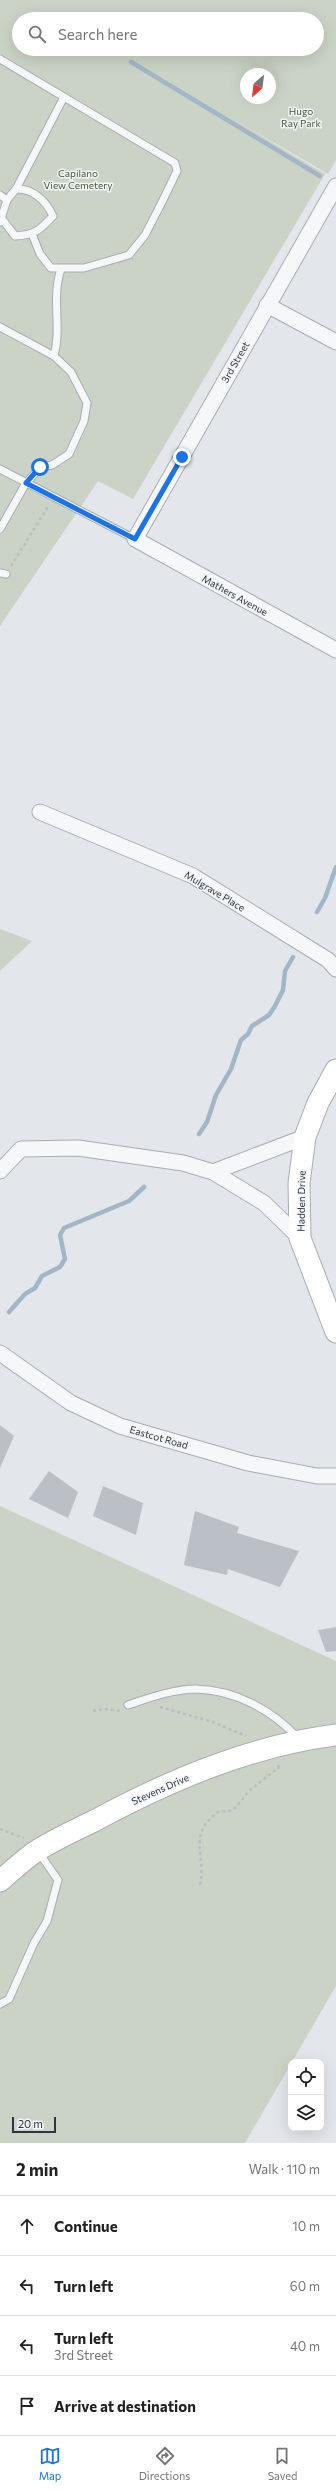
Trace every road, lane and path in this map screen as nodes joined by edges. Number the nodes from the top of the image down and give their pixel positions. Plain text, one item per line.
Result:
1 (0, 60) edge
2 (64, 97) junction
3 (336, 186) edge
4 (16, 189) junction
5 (0, 195) edge
6 (7, 200) junction
7 (1, 221) edge
8 (32, 234) junction
9 (61, 270) junction
10 (267, 305) junction
11 (0, 327) edge
12 (336, 342) edge
13 (54, 356) junction
14 (0, 469) edge
15 (26, 483) junction
16 (54, 496) junction
17 (0, 529) edge
18 (135, 539) junction
19 (11, 567) dead end
20 (336, 650) edge
21 (40, 812) dead end
22 (336, 969) edge
23 (336, 1070) edge
24 (304, 1137) junction
25 (0, 1171) edge
26 (213, 1172) junction
27 (300, 1238) junction
28 (336, 1332) edge
29 (0, 1353) edge
30 (336, 1476) edge
31 (154, 1705) dead end
32 (127, 1708) joint
33 (93, 1711) dead end
34 (336, 1735) edge
35 (250, 1738) dead end
36 (299, 1740) junction
37 (278, 1756) dead end
38 (0, 1829) edge
39 (28, 1840) dead end
40 (44, 1860) dead end
41 (0, 1881) edge
42 (200, 1885) dead end
43 (0, 2004) edge

1 - 2 lane
2 - 4 lane
2 - 9 lane
3 - 10 street, 3rd Street
4 - 6 lane
4 - 8 lane
5 - 6 lane
6 - 7 lane
7 - 8 lane
8 - 9 lane
9 - 13 lane
10 - 12 street
10 - 18 street, 3rd Street
11 - 13 lane
13 - 15 lane
14 - 15 lane
15 - 16 lane
15 - 17 lane
16 - 18 lane
16 - 19 path
18 - 20 street, Mathers Avenue
21 - 22 street, Mulgrave Place
23 - 24 street, Hadden Drive
24 - 26 street
24 - 27 street, Hadden Drive
25 - 26 street
26 - 27 street
27 - 28 street, Hadden Drive
29 - 30 street, Eastcot Road
31 - 35 path
32 - 33 path
32 - 36 lane
34 - 36 street, Stevens Drive
36 - 41 street, Stevens Drive
37 - 42 path
38 - 39 path
40 - 43 lane

